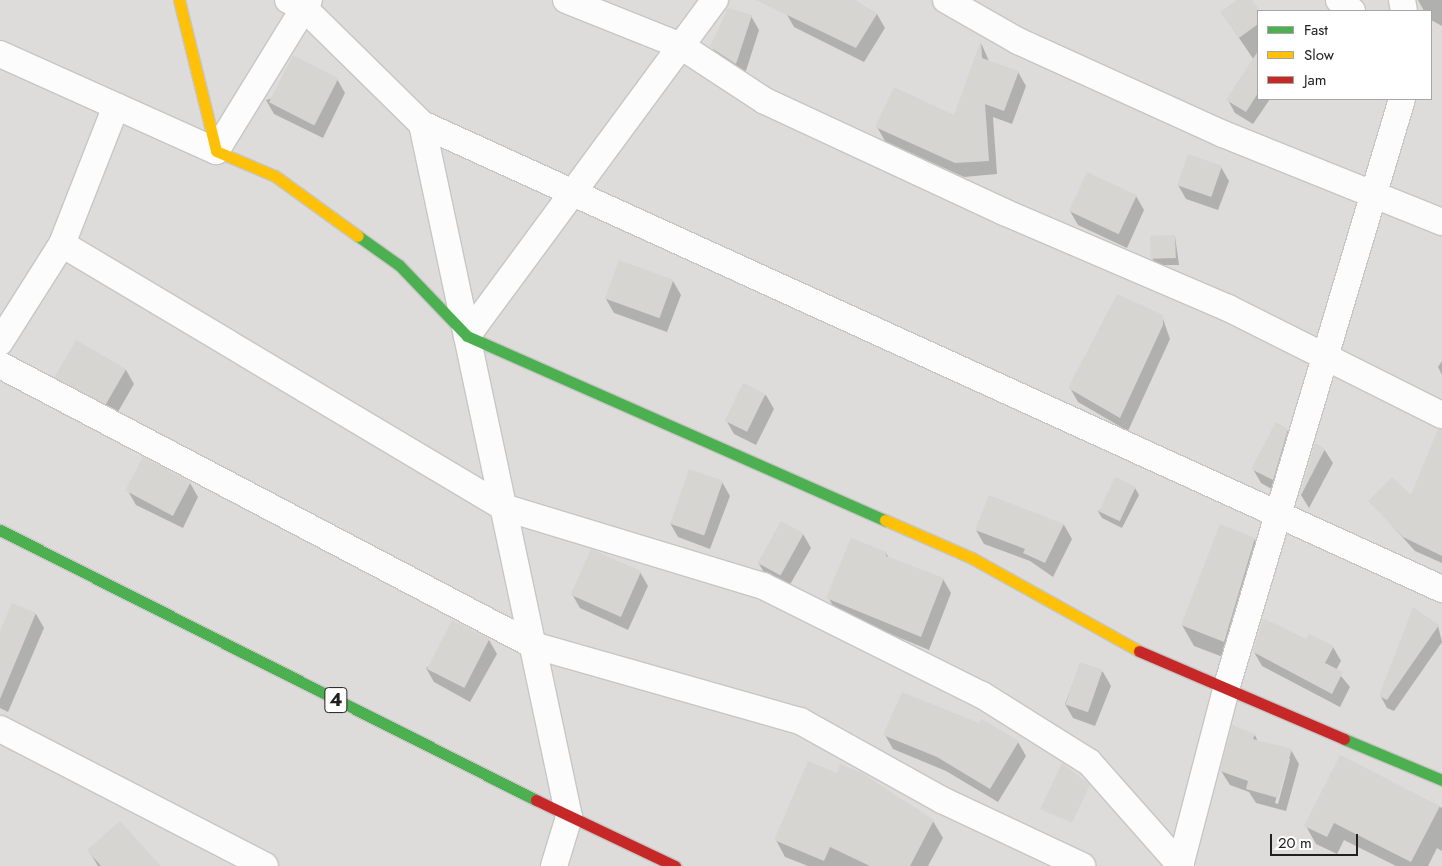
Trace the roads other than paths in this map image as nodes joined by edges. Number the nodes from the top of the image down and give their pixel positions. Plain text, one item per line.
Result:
1 (179, 0) edge
2 (566, 0) edge
3 (715, 0) edge
4 (946, 0) edge
5 (1339, 0) edge
6 (301, 3) edge
7 (1351, 10) edge
8 (682, 46) junction
9 (0, 54) edge
10 (1402, 100) edge
11 (116, 106) junction
12 (422, 124) junction
13 (216, 151) junction
14 (573, 193) junction
15 (1374, 195) junction
16 (1442, 222) edge
17 (62, 244) junction
18 (467, 336) junction
19 (0, 342) edge
20 (1325, 357) junction
21 (0, 365) edge
22 (1442, 415) edge
23 (503, 507) junction
24 (1278, 514) junction
25 (0, 530) edge
26 (1442, 589) edge
27 (533, 645) junction
28 (1226, 689) junction
29 (0, 729) edge
30 (1442, 780) edge
31 (569, 817) junction
32 (265, 866) edge
33 (554, 866) edge
34 (675, 866) edge
35 (1082, 866) edge
36 (1180, 866) edge

1 - 13 main road
2 - 8 street
3 - 8 street
4 - 15 street
5 - 7 street
6 - 12 street
6 - 13 street
8 - 14 street
8 - 20 street
9 - 11 street
10 - 15 street
11 - 13 street
11 - 17 street
12 - 14 street
12 - 18 street
13 - 18 main road
14 - 18 street
14 - 24 street
15 - 16 street
15 - 20 street
17 - 19 street
17 - 23 street
18 - 23 street
18 - 28 main road
20 - 22 street
20 - 24 street
21 - 27 street
23 - 27 street
23 - 36 street
24 - 26 street
24 - 28 street
25 - 31 main road, 4
27 - 31 street
27 - 35 street
28 - 30 main road
28 - 36 street
29 - 32 street
31 - 33 street
31 - 34 main road, 4

